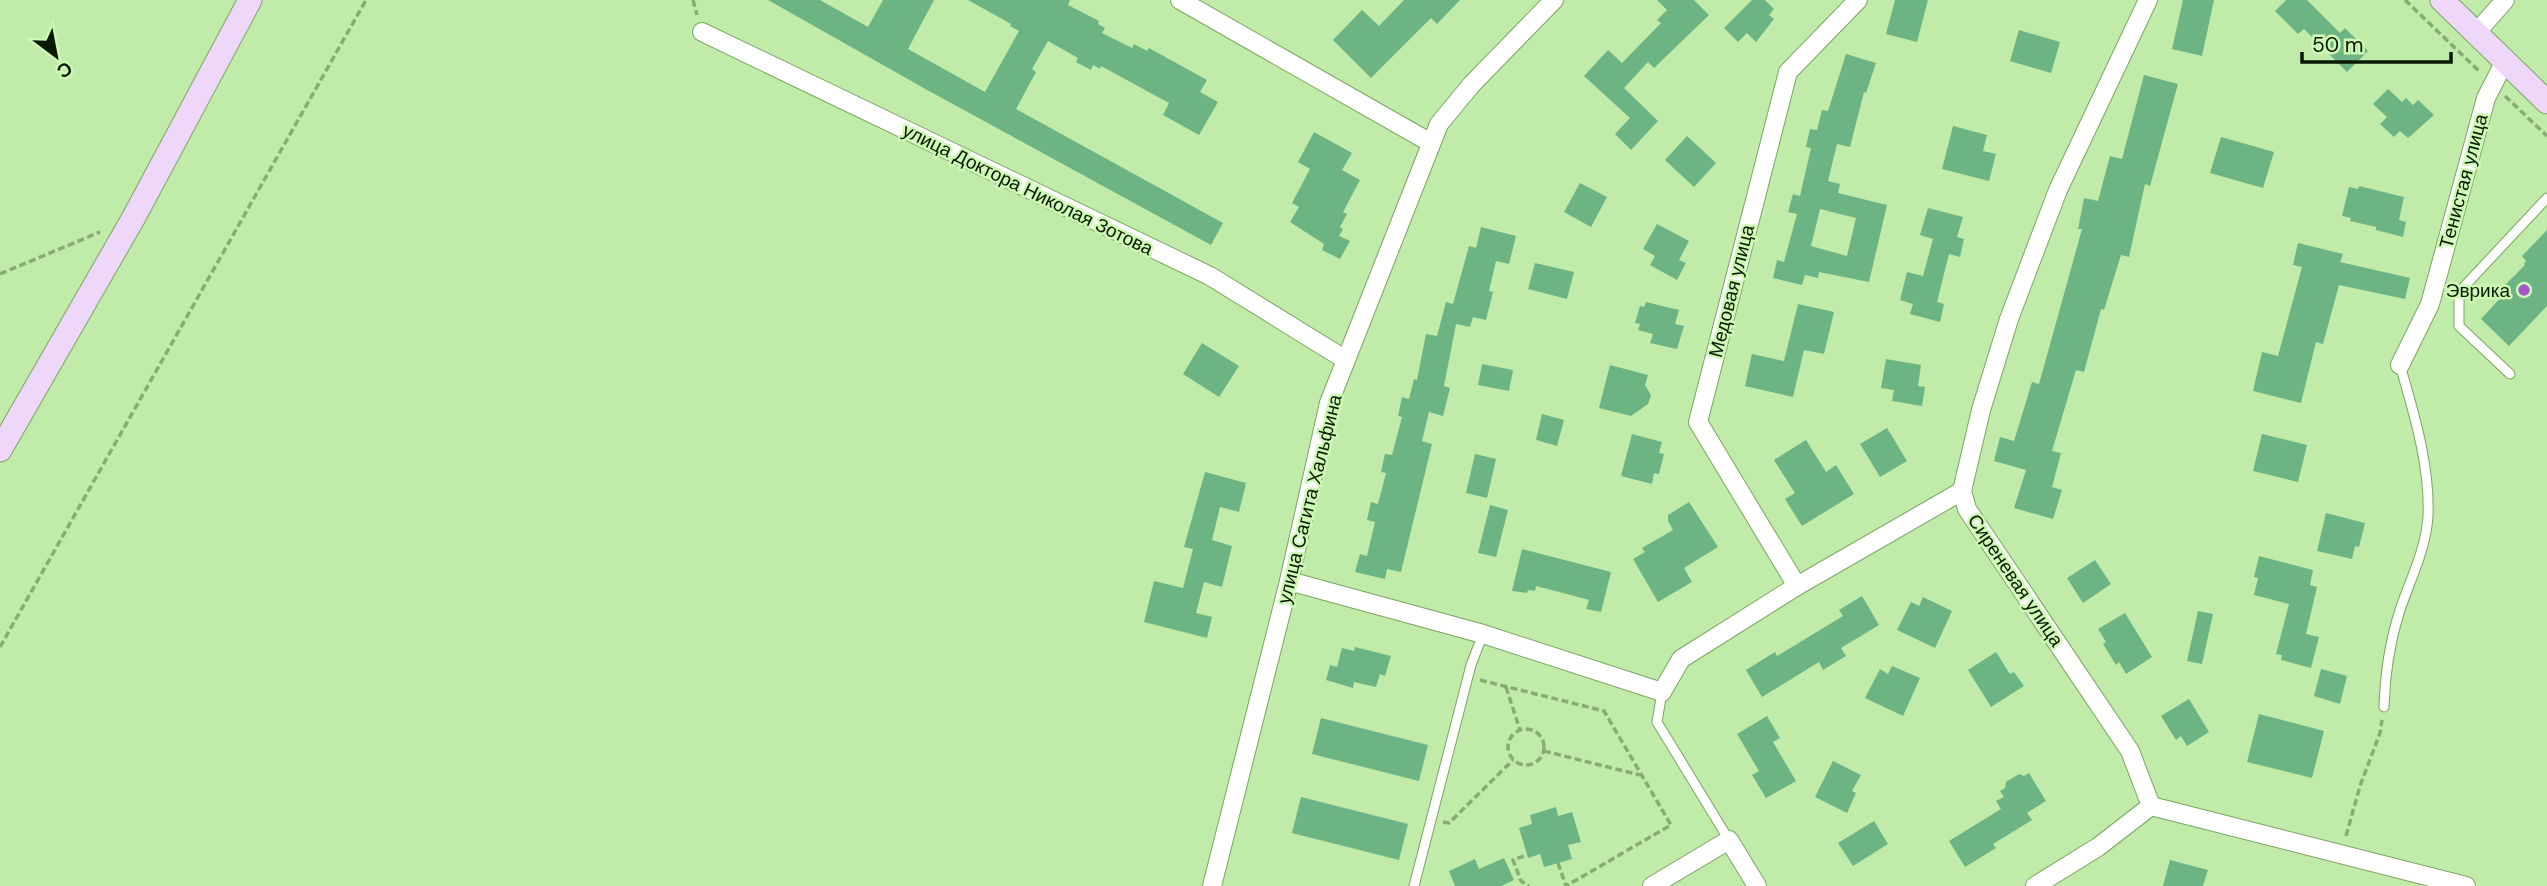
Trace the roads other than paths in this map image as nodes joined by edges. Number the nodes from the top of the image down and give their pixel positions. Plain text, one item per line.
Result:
1 (250, 0) edge
2 (1180, 0) edge
3 (1554, 0) edge
4 (1858, 0) edge
5 (2148, 0) edge
6 (2442, 0) edge
7 (2505, 0) edge
8 (702, 32) dead end
9 (2476, 33) junction
10 (2505, 61) junction
11 (2547, 102) edge
12 (1431, 143) junction
13 (2547, 198) edge
14 (1346, 360) junction
15 (2400, 365) joint
16 (2510, 374) dead end
17 (0, 450) edge
18 (1962, 491) junction
19 (1289, 581) junction
20 (1797, 586) junction
21 (1483, 634) junction
22 (1662, 692) junction
23 (2384, 707) road end
24 (2151, 806) junction
25 (1728, 840) junction
26 (1212, 886) edge
27 (1414, 886) edge
28 (1652, 886) edge
29 (1757, 886) edge
30 (2035, 886) edge
31 (2466, 886) edge

1 - 17 street
2 - 12 street
3 - 12 street, улица Сагита Хальфина
4 - 20 street, Медовая улица
5 - 18 street, Сиреневая улица
6 - 9 street
7 - 9 street
8 - 14 street, улица Доктора Николая Зотова
9 - 10 street
10 - 11 street
10 - 15 street, Тенистая улица
12 - 14 street, улица Сагита Хальфина
13 - 16 lane
14 - 19 street, улица Сагита Хальфина
15 - 23 lane, Тенистая улица
18 - 20 street
18 - 24 street, Сиреневая улица
19 - 21 street
19 - 26 street, улица Сагита Хальфина
20 - 22 street
21 - 22 street
21 - 27 lane
22 - 25 lane
24 - 30 street
24 - 31 street
25 - 28 street
25 - 29 street

